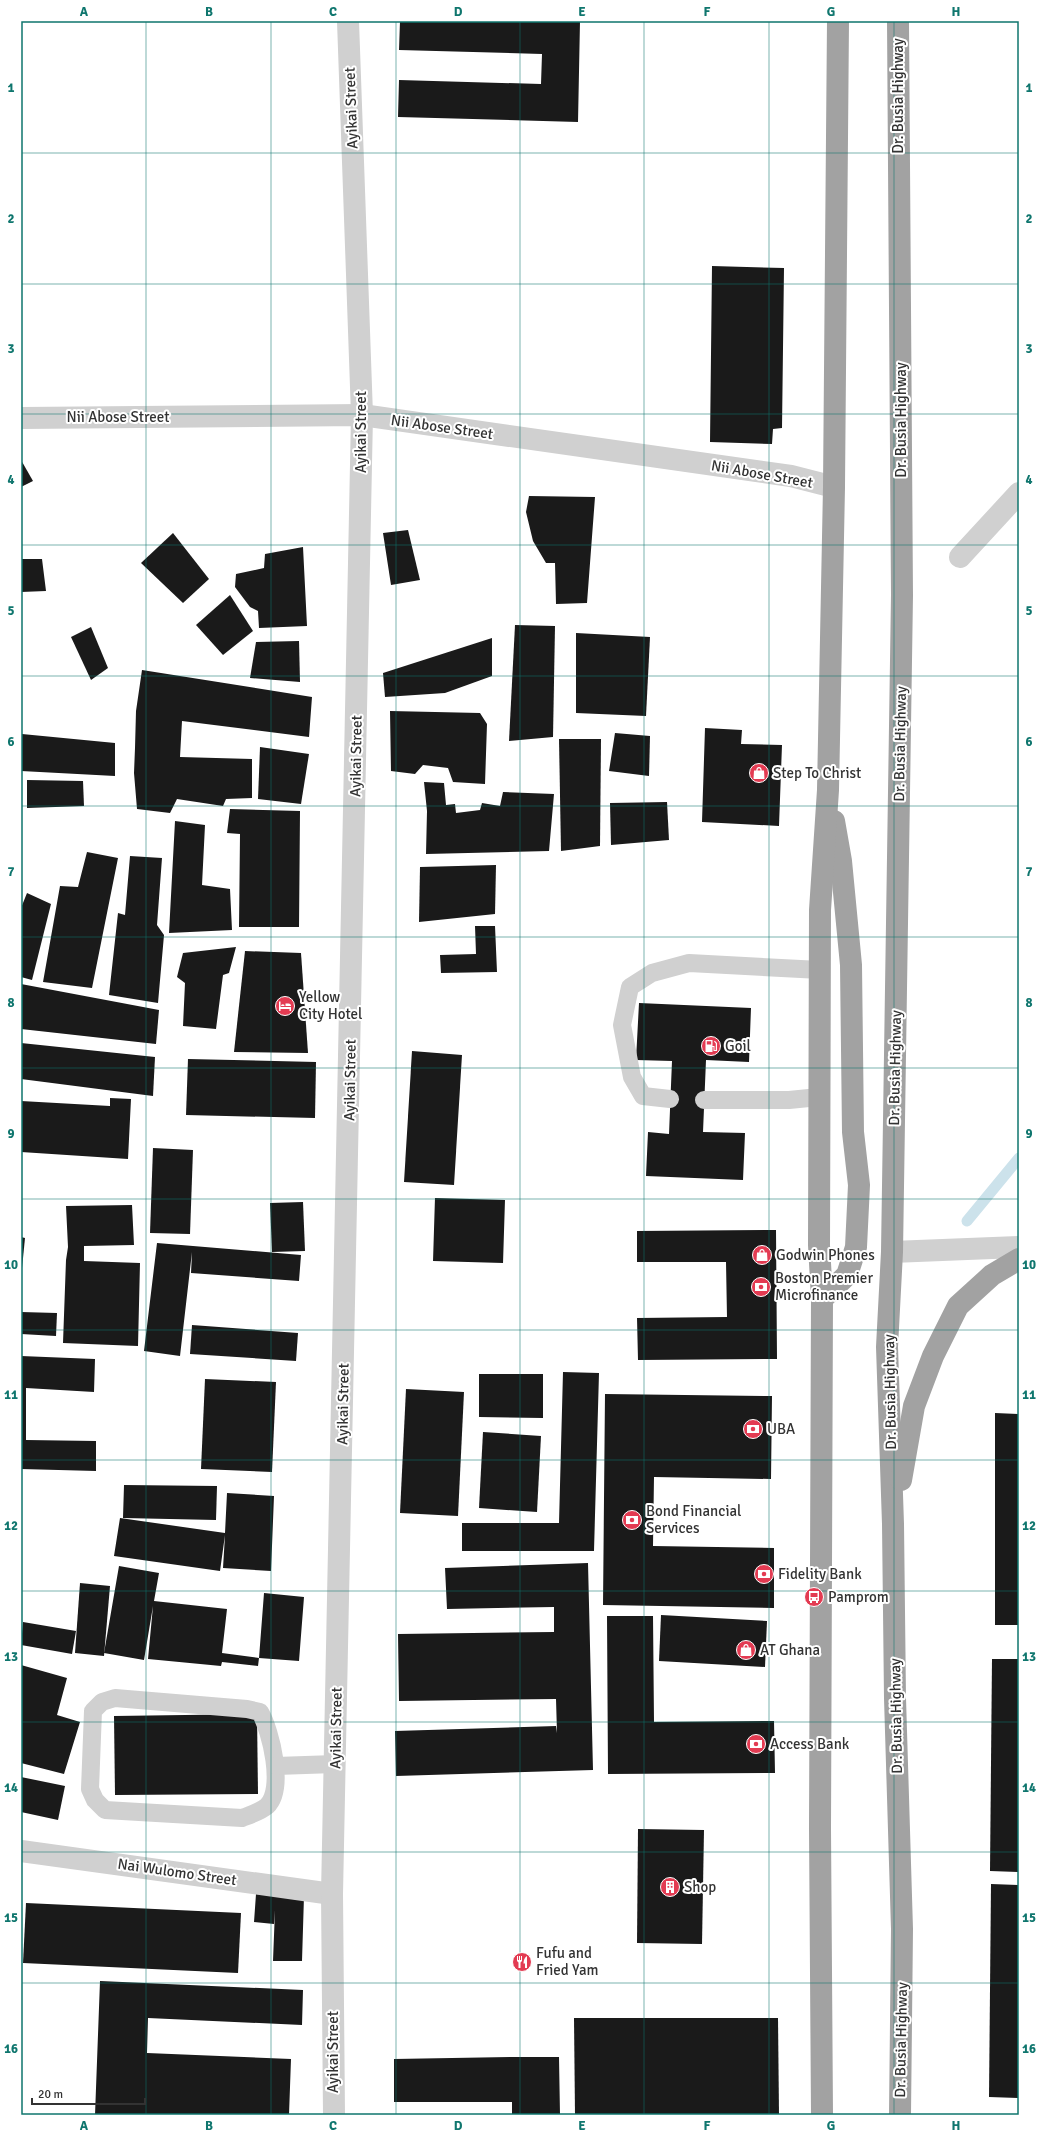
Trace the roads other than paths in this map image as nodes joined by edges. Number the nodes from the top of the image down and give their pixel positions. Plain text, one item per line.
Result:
1 (348, 21) edge
2 (838, 21) edge
3 (898, 21) edge
4 (362, 415) junction
5 (21, 418) edge
6 (834, 487) junction
7 (1019, 493) edge
8 (960, 557) dead end
9 (828, 790) junction
10 (820, 970) junction
11 (819, 1097) junction
12 (670, 1099) dead end
13 (704, 1100) dead end
14 (1019, 1247) edge
15 (892, 1252) junction
16 (1019, 1260) edge
17 (822, 1299) junction
18 (894, 1524) junction
19 (336, 1764) junction
20 (276, 1766) junction
21 (21, 1850) edge
22 (332, 1894) junction
23 (334, 2115) edge
24 (822, 2115) edge
25 (900, 2115) edge

1 - 4 street, Ayikai Street
2 - 6 highway
3 - 15 highway, Dr. Busia Highway
4 - 5 street, Nii Abose Street
4 - 6 street, Nii Abose Street
4 - 19 street, Ayikai Street
6 - 9 highway
7 - 8 street
9 - 10 highway
9 - 17 highway
10 - 11 highway
10 - 12 lane
11 - 13 lane
11 - 17 highway
14 - 15 street
15 - 18 highway, Dr. Busia Highway
16 - 18 highway
17 - 24 highway
18 - 25 highway, Dr. Busia Highway
19 - 20 lane
19 - 22 street, Ayikai Street
20 - 20 lane
21 - 22 street, Nai Wulomo Street
22 - 23 street, Ayikai Street

